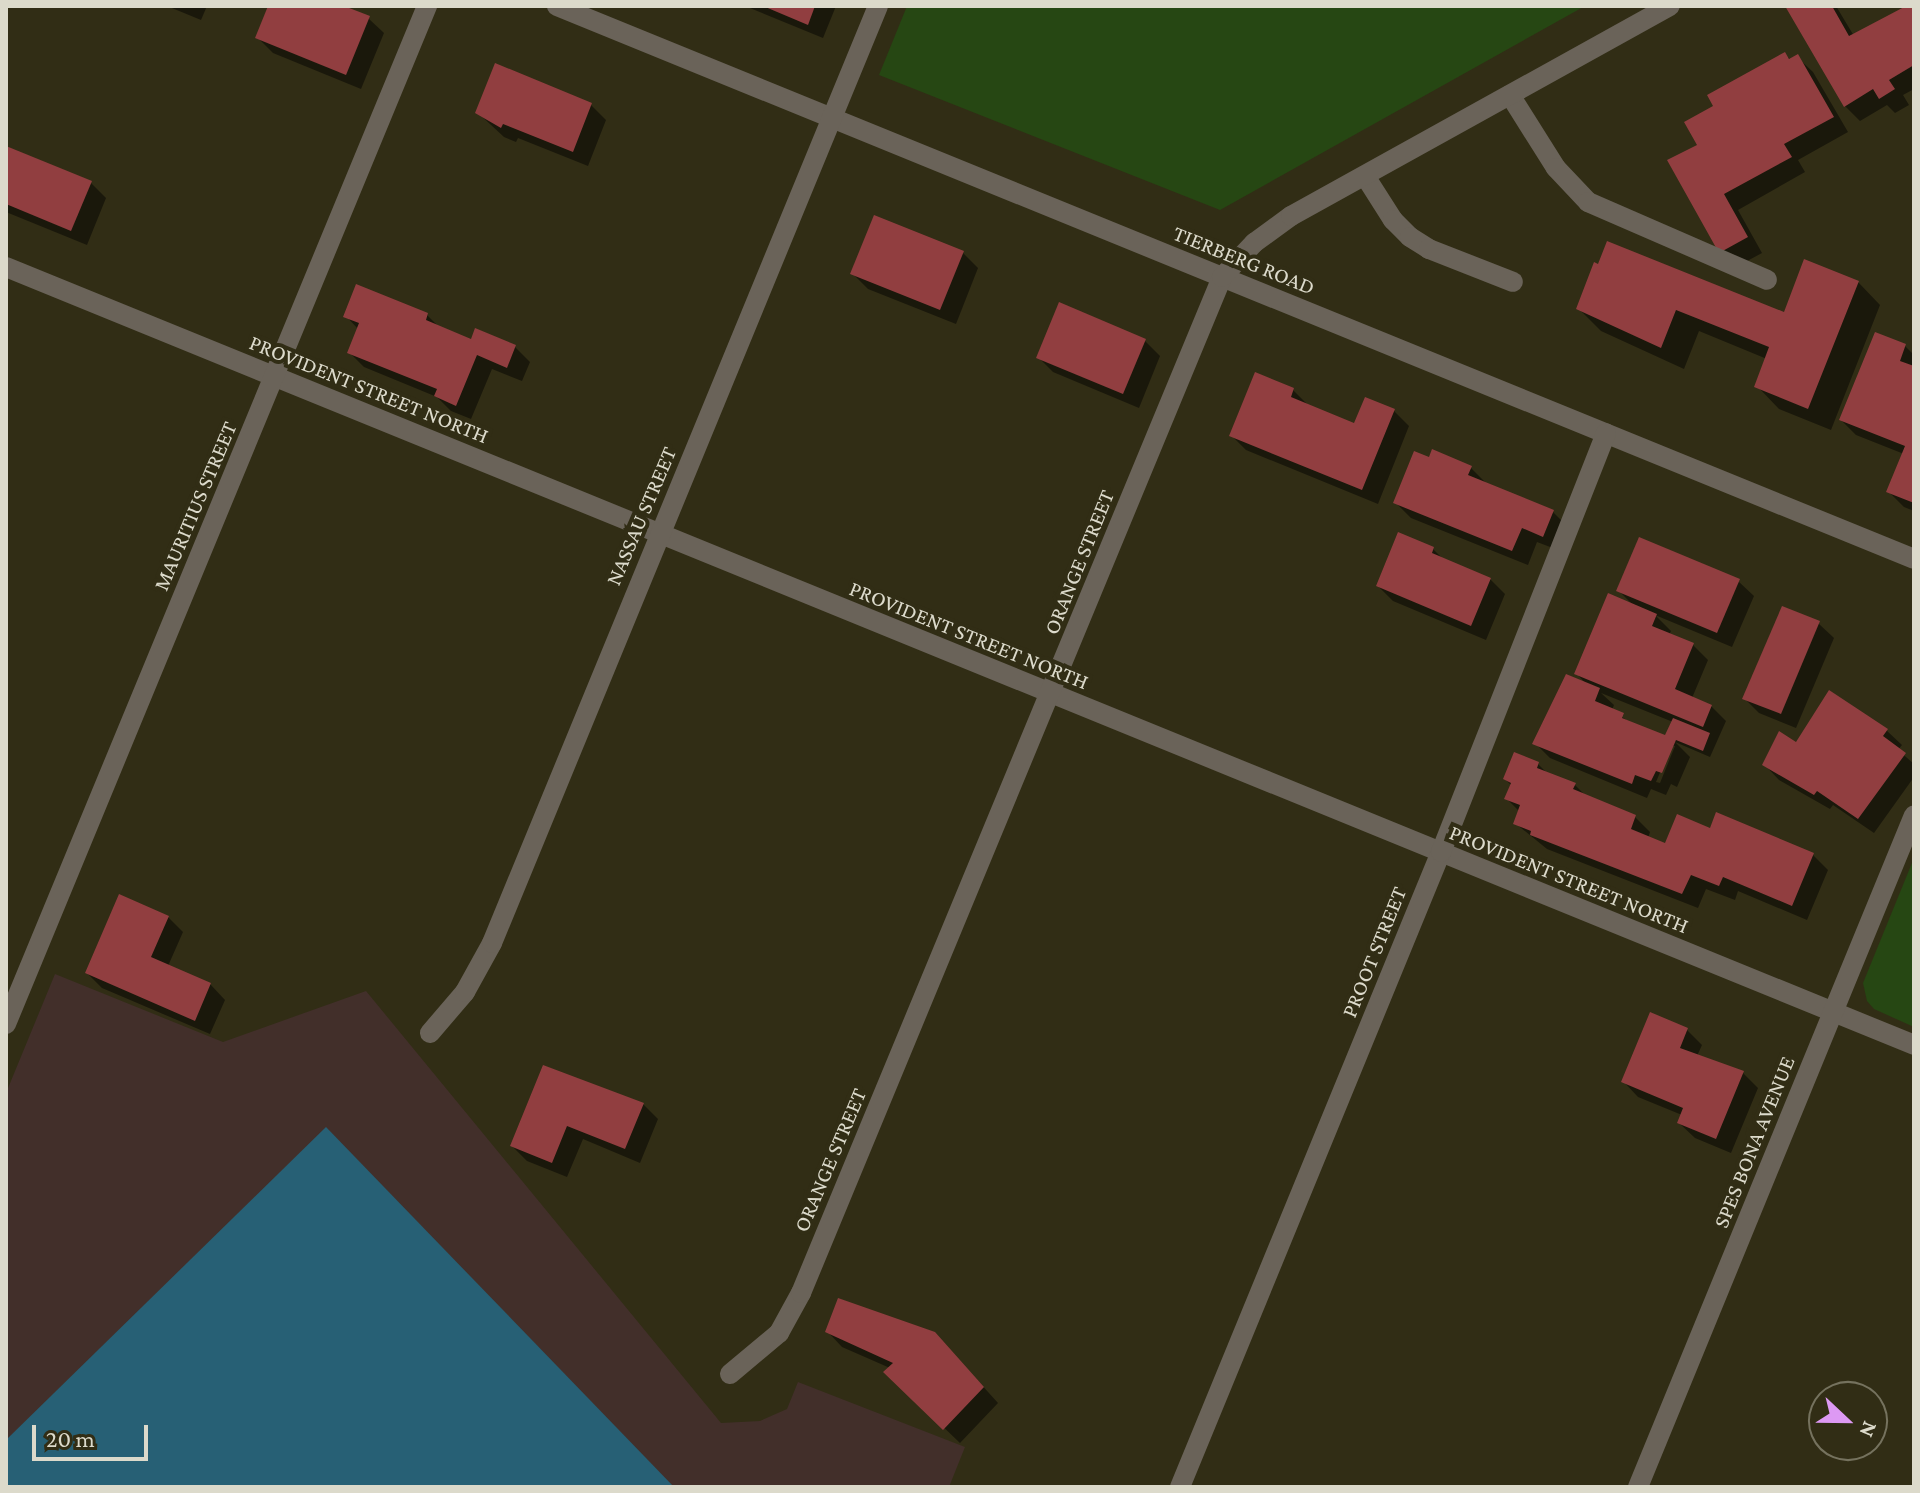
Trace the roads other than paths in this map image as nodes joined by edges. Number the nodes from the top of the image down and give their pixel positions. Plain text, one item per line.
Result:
1 (427, 6) edge
2 (557, 6) edge
3 (878, 6) edge
4 (1670, 6) edge
5 (1510, 95) junction
6 (834, 118) junction
7 (1365, 176) junction
8 (6, 267) edge
9 (1222, 277) junction
10 (1767, 280) dead end
11 (1513, 282) dead end
12 (276, 376) junction
13 (1606, 433) junction
14 (660, 533) junction
15 (1914, 559) edge
16 (1051, 694) junction
17 (1914, 815) edge
18 (1441, 852) junction
19 (1833, 1012) junction
20 (6, 1024) edge
21 (430, 1033) dead end
22 (1914, 1045) edge
23 (730, 1374) dead end
24 (1180, 1487) edge
25 (1638, 1487) edge

1 - 12 street, MAURITIUS STREET
2 - 6 street, TIERBERG ROAD
3 - 6 street, NASSAU STREET
4 - 5 street, ORANGE STREET
5 - 7 street, ORANGE STREET
5 - 10 street
6 - 9 street, TIERBERG ROAD
6 - 14 street, NASSAU STREET
7 - 9 street, ORANGE STREET
7 - 11 street
8 - 12 street, PROVIDENT STREET NORTH
9 - 13 street, TIERBERG ROAD
9 - 16 street, ORANGE STREET
12 - 14 street, PROVIDENT STREET NORTH
12 - 20 street, MAURITIUS STREET
13 - 15 street, TIERBERG ROAD
13 - 18 street, PROOT STREET
14 - 16 street, PROVIDENT STREET NORTH
14 - 21 street, NASSAU STREET
16 - 18 street, PROVIDENT STREET NORTH
16 - 23 street, ORANGE STREET
17 - 19 street, SPES BONA AVENUE
18 - 19 street, PROVIDENT STREET NORTH
18 - 24 street, PROOT STREET
19 - 22 street, PROVIDENT STREET NORTH
19 - 25 street, SPES BONA AVENUE

